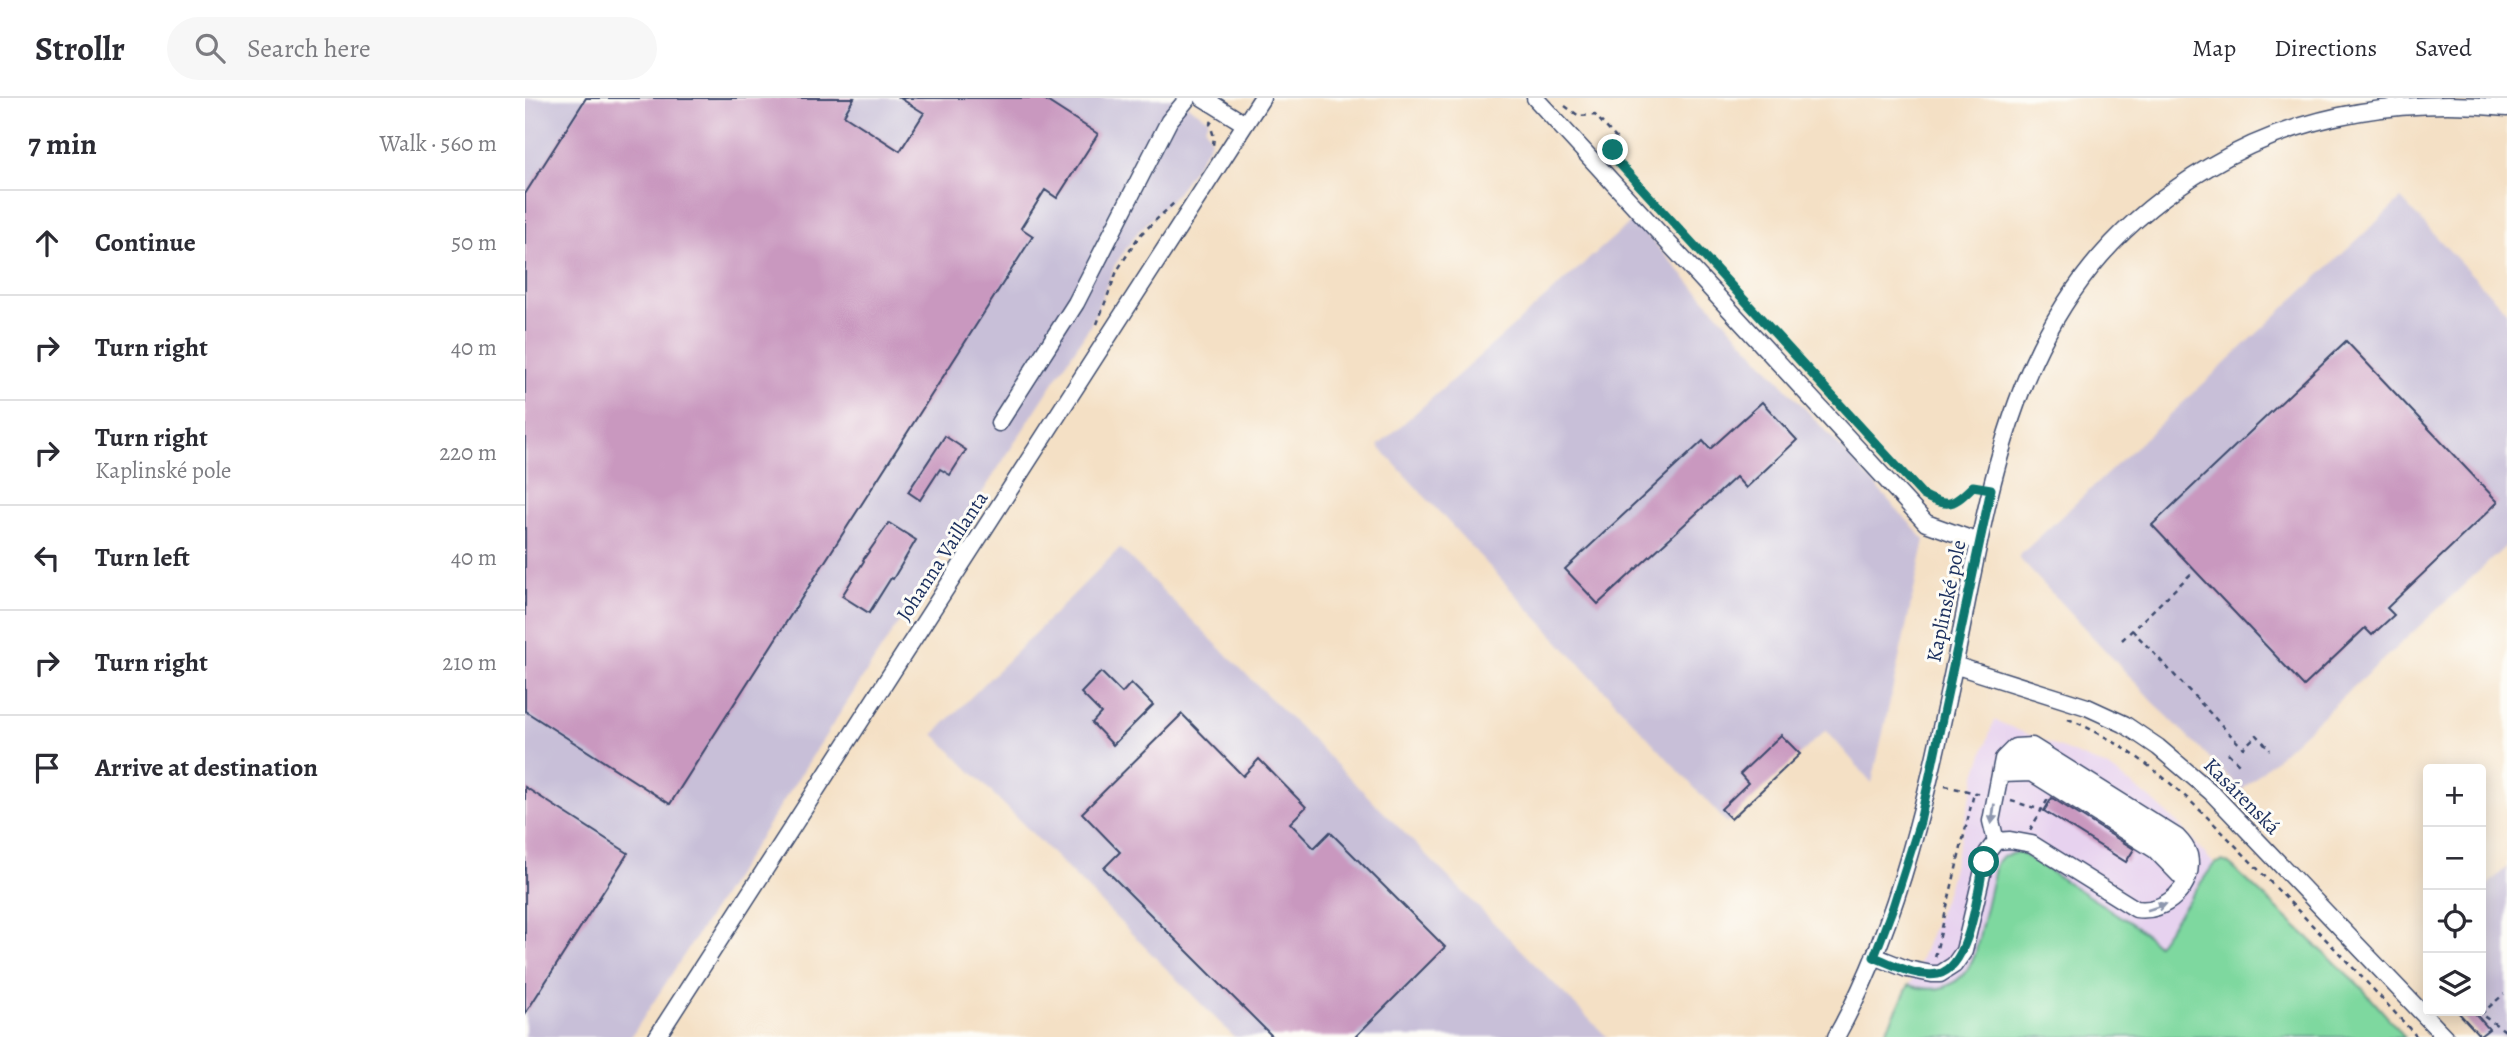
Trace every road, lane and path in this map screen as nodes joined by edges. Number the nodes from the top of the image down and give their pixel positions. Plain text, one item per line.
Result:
1 (1188, 98) edge
2 (1203, 98) edge
3 (1262, 98) edge
4 (1535, 98) edge
5 (1557, 98) edge
6 (2507, 108) edge
7 (1245, 124) junction
8 (999, 423) dead end
9 (1886, 454) dead end
10 (1913, 485) dead end
11 (1991, 489) junction
12 (1979, 542) junction
13 (2195, 571) dead end
14 (2132, 630) junction
15 (2122, 640) dead end
16 (1954, 665) junction
17 (2066, 718) dead end
18 (2270, 750) dead end
19 (2228, 753) dead end
20 (2240, 765) dead end
21 (2002, 767) junction
22 (1945, 786) dead end
23 (2055, 788) junction
24 (1996, 841) junction
25 (2025, 842) junction
26 (2187, 875) junction
27 (1874, 957) junction
28 (1925, 959) dead end
29 (2504, 994) dead end
30 (2486, 1010) edge
31 (2484, 1016) edge
32 (2507, 1032) edge
33 (657, 1037) edge
34 (1836, 1037) edge
35 (2417, 1037) edge
36 (2445, 1037) edge

1 - 8 street
2 - 7 street
3 - 7 street, Johanna Vaillanta
4 - 12 street
5 - 9 path
6 - 11 street, Kaplinské pole
7 - 33 street, Johanna Vaillanta
10 - 11 path
11 - 12 street, Kaplinské pole
12 - 16 street, Kaplinské pole
13 - 14 path
14 - 15 path
14 - 18 path
16 - 27 street, Kaplinské pole
16 - 36 street, Kasárenská
17 - 35 path
19 - 20 path
21 - 23 street
21 -> 24 street
21 - 26 street
22 - 28 path
23 - 25 path
23 - 26 street
24 - 25 street
24 - 27 street
25 -> 26 street
27 - 34 street, Kaplinské pole
29 - 30 path
31 - 32 path

